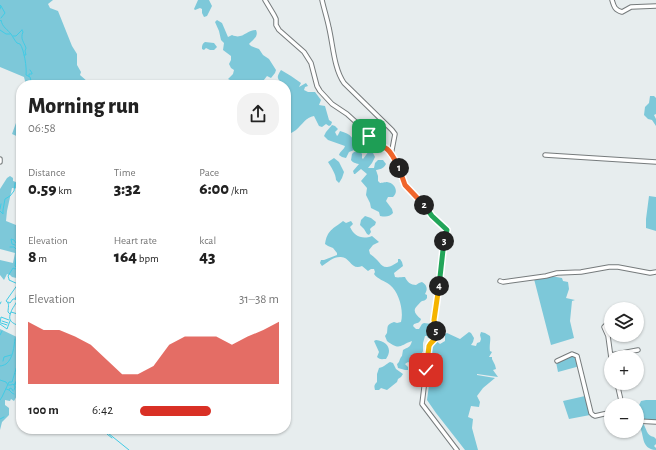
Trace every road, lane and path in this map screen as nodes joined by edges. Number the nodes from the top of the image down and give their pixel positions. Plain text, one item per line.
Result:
1 (265, 0) edge
2 (322, 0) edge
3 (612, 0) edge
4 (656, 6) edge
5 (391, 154) junction
6 (545, 155) dead end
7 (0, 158) edge
8 (0, 162) edge
9 (656, 162) edge
10 (656, 272) edge
11 (500, 281) dead end
12 (557, 361) dead end
13 (604, 414) edge
14 (644, 421) edge
15 (656, 422) edge
16 (457, 450) edge

1 - 5 street
2 - 5 street
3 - 4 street
5 - 16 street
6 - 9 street
7 - 8 street
10 - 11 street
12 - 13 street
14 - 15 street

